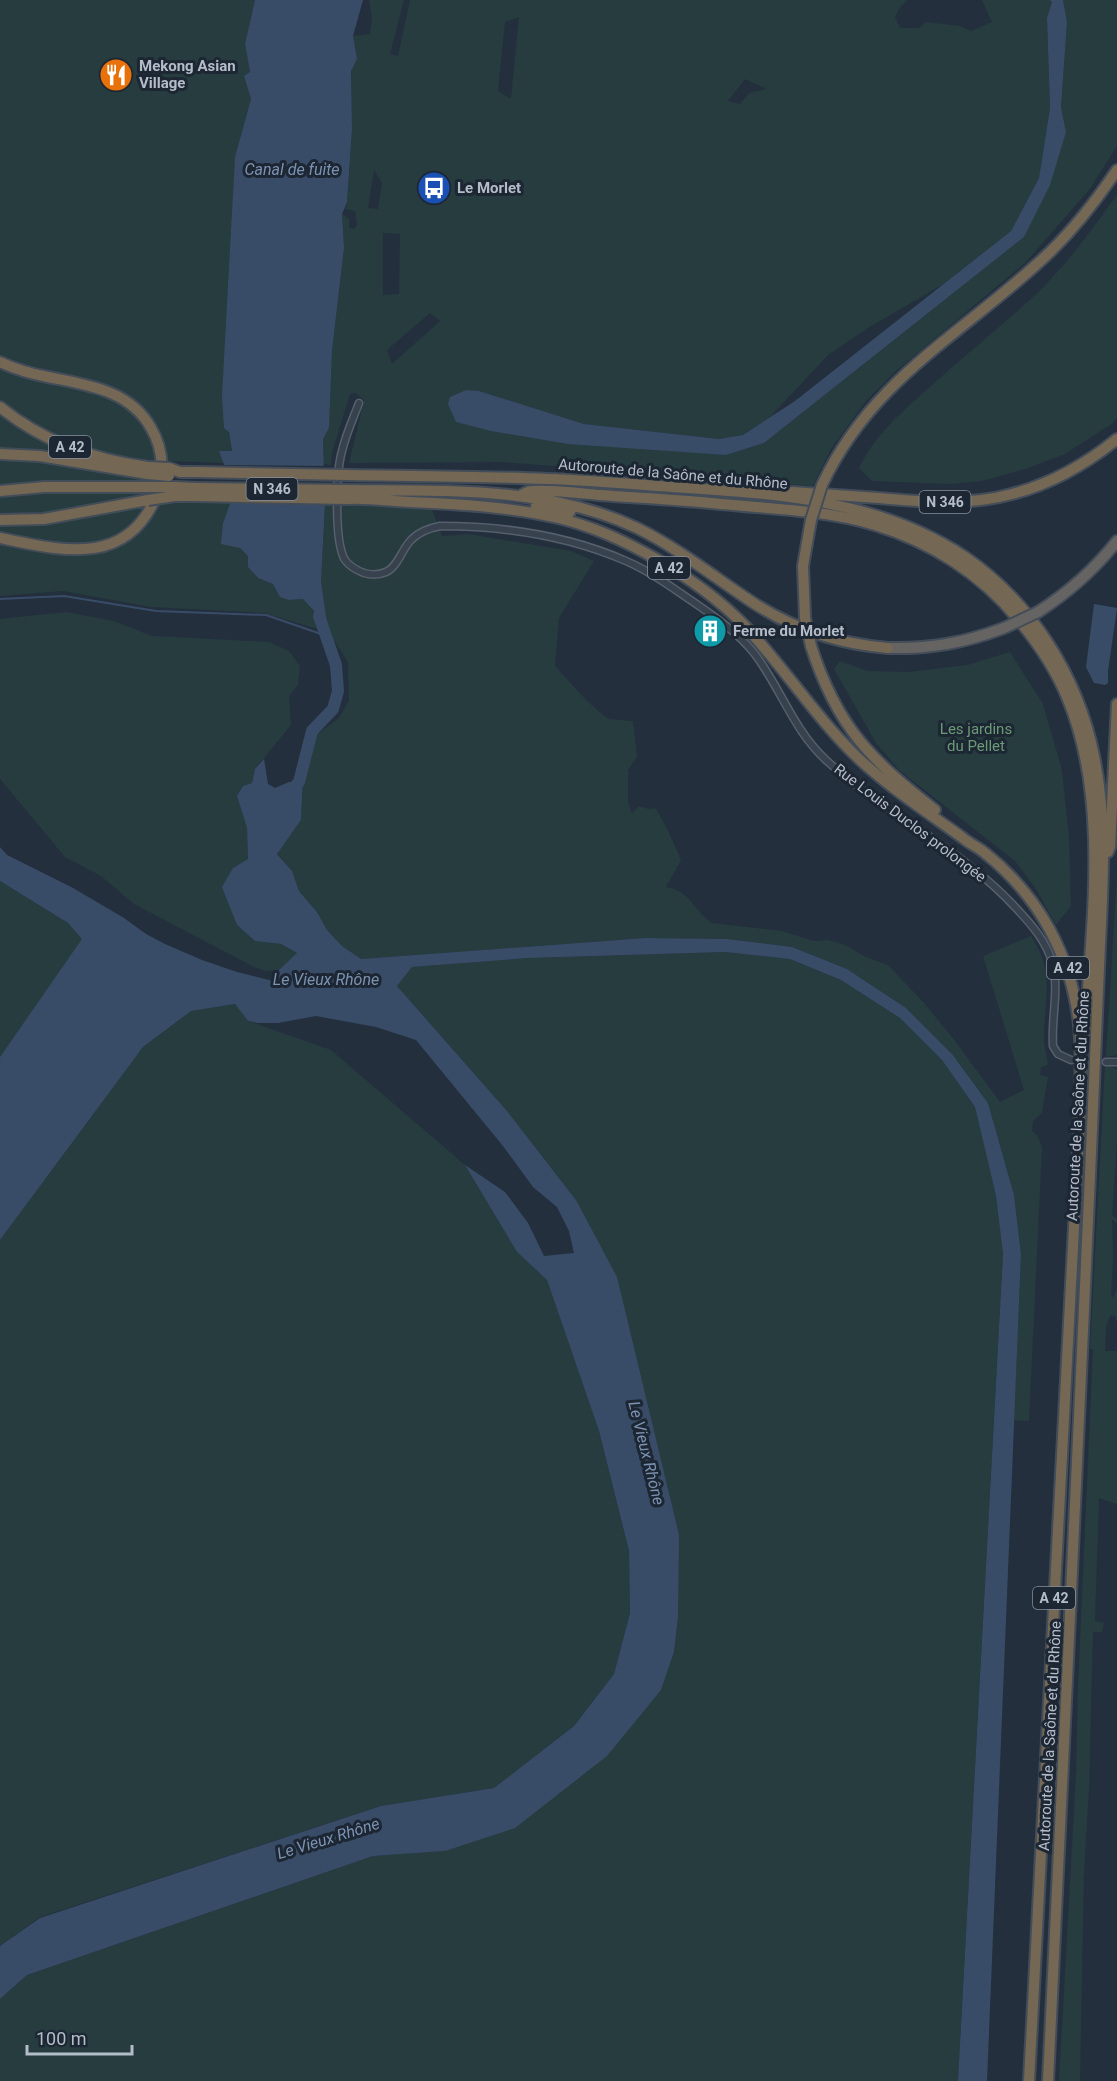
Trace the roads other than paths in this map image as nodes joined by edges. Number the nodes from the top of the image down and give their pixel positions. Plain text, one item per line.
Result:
1 (1117, 170) edge
2 (0, 362) edge
3 (359, 403) dead end
4 (0, 407) edge
5 (1117, 439) edge
6 (0, 454) edge
7 (148, 471) junction
8 (0, 490) edge
9 (176, 492) junction
10 (758, 493) junction
11 (347, 494) junction
12 (519, 496) junction
13 (365, 498) junction
14 (613, 518) junction
15 (0, 520) edge
16 (0, 538) edge
17 (1117, 541) edge
18 (1117, 704) edge
19 (896, 785) junction
20 (1103, 864) junction
21 (1071, 1060) dead end
22 (1106, 1062) dead end
23 (1117, 1062) edge
24 (1080, 1114) junction
25 (1029, 2081) edge
26 (1048, 2081) edge

1 - 19 highway, bridge
2 - 16 highway
3 - 21 street, Rue Louis Duclos prolongée
4 - 7 highway, Autoroute de la Saône et du Rhône / A 42
5 - 10 highway, N 346
6 - 7 highway
7 - 10 highway, Autoroute de la Saône et du Rhône / A 42, bridge
8 - 9 highway, N 346, bridge
9 - 11 highway, N 346, bridge
9 - 15 highway, bridge
10 - 20 highway, Autoroute de la Saône et du Rhône / A 42
11 - 12 highway, N 346
11 - 13 highway, A 42
12 - 14 highway, N 346
12 - 24 highway
13 - 14 highway, N 346
13 - 19 highway, A 42
14 - 17 highway, N 346, bridge
18 - 20 highway
19 - 24 highway, Autoroute de la Saône et du Rhône / A 42
20 - 26 highway, Autoroute de la Saône et du Rhône / A 42
22 - 23 street
24 - 25 highway, Autoroute de la Saône et du Rhône / A 42

